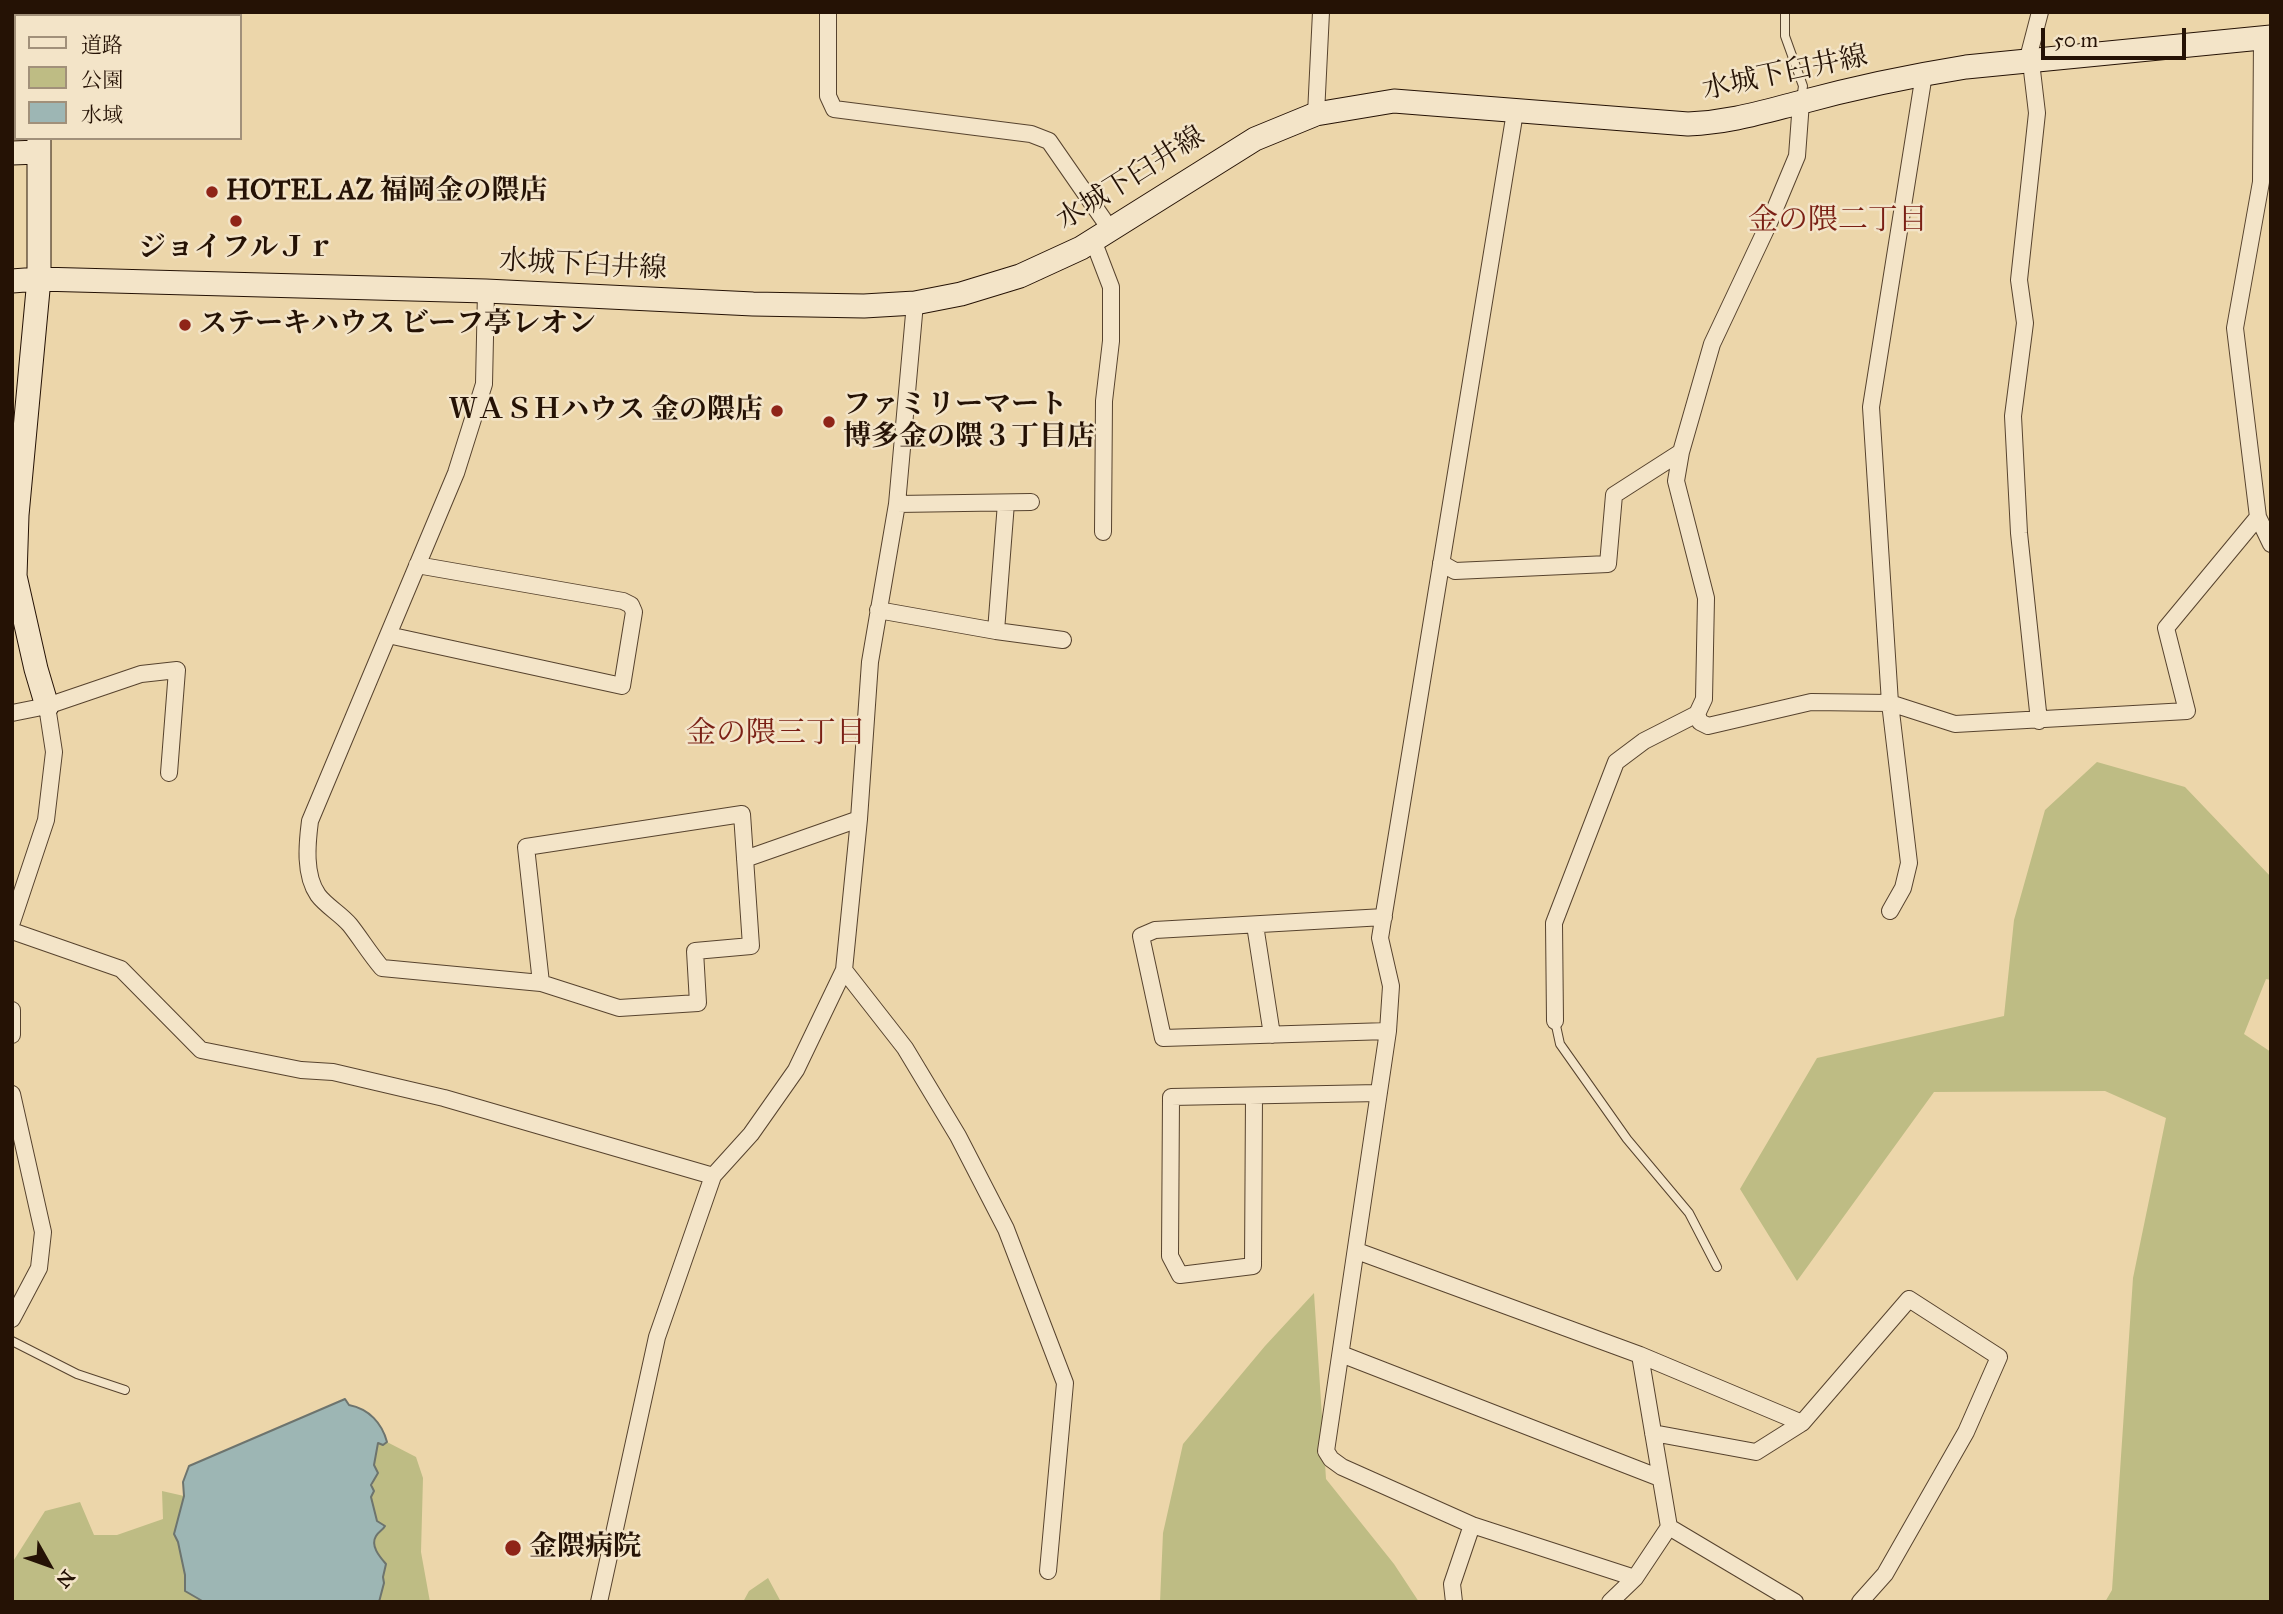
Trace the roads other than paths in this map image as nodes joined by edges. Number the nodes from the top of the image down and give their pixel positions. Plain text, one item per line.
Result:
1 (828, 12) edge
2 (1321, 12) edge
3 (1785, 12) edge
4 (2040, 12) edge
5 (2266, 37) edge
6 (2029, 62) junction
7 (1924, 74) junction
8 (1801, 102) junction
9 (1515, 112) junction
10 (1316, 114) junction
11 (39, 145) edge
12 (12, 153) edge
13 (1101, 234) junction
14 (39, 279) junction
15 (12, 281) edge
16 (486, 290) junction
17 (915, 303) junction
18 (1681, 452) junction
19 (18, 456) edge
20 (1031, 502) dead end
21 (1006, 503) junction
22 (897, 504) junction
23 (2258, 517) junction
24 (1103, 532) dead end
25 (2271, 544) edge
26 (1441, 563) junction
27 (417, 565) junction
28 (878, 610) junction
29 (996, 631) junction
30 (388, 635) junction
31 (1063, 640) dead end
32 (1890, 703) junction
33 (47, 706) junction
34 (12, 713) edge
35 (1697, 714) junction
36 (2039, 721) junction
37 (169, 773) dead end
38 (859, 819) junction
39 (745, 859) junction
40 (1890, 911) dead end
41 (1384, 917) junction
42 (12, 922) edge
43 (1255, 925) junction
44 (12, 931) edge
45 (844, 970) junction
46 (541, 983) junction
47 (12, 1010) edge
48 (1555, 1021) joint
49 (1388, 1031) junction
50 (12, 1035) edge
51 (1272, 1035) junction
52 (1379, 1093) junction
53 (12, 1094) edge
54 (1254, 1096) junction
55 (713, 1176) junction
56 (1357, 1251) junction
57 (1717, 1267) dead end
58 (12, 1319) edge
59 (12, 1341) edge
60 (1341, 1354) junction
61 (1640, 1355) junction
62 (125, 1390) dead end
63 (1802, 1423) junction
64 (1653, 1433) junction
65 (1660, 1478) junction
66 (1472, 1525) junction
67 (1669, 1527) junction
68 (1048, 1571) dead end
69 (1635, 1578) junction
70 (599, 1602) edge
71 (1454, 1602) edge
72 (1610, 1602) edge
73 (1795, 1602) edge
74 (1860, 1602) edge

1 - 13 street
2 - 10 street
3 - 8 lane
4 - 6 street
5 - 6 main road, 水城下臼井線
5 - 23 street
6 - 7 main road, 水城下臼井線
6 - 36 street
7 - 8 main road, 水城下臼井線
7 - 32 street
8 - 9 main road, 水城下臼井線
8 - 18 street
9 - 10 main road, 水城下臼井線
9 - 26 street
10 - 13 main road, 水城下臼井線
11 - 12 main road
11 - 14 main road
13 - 17 main road, 水城下臼井線
13 - 24 street
14 - 15 main road, 水城下臼井線
14 - 16 main road, 水城下臼井線
14 - 19 main road
16 - 17 main road, 水城下臼井線
16 - 27 street
17 - 22 street
18 - 26 street
18 - 35 street
19 - 33 main road
20 - 21 street
21 - 22 street
21 - 29 street
22 - 28 street
23 - 25 street
23 - 36 street
26 - 41 street
27 - 30 street
27 - 30 street
28 - 29 street
28 - 38 street
29 - 31 street
30 - 46 street
32 - 35 street
32 - 36 street
32 - 40 street
33 - 34 street
33 - 37 street
33 - 42 street
35 - 48 street
38 - 39 street
38 - 45 street
39 - 46 street
39 - 46 street
41 - 43 street
41 - 49 street
43 - 51 street
43 - 51 street
44 - 55 street
45 - 55 street
45 - 68 street
47 - 50 street
48 - 57 lane
49 - 51 street
49 - 52 street
52 - 54 street
52 - 56 street
53 - 58 street
54 - 54 street
55 - 70 street
56 - 60 street
56 - 61 street
59 - 62 lane
60 - 65 street
60 - 66 street
61 - 63 street
61 - 64 street
63 - 64 street
63 - 74 street
64 - 65 street
65 - 67 street
66 - 69 street
66 - 71 street
67 - 69 street
67 - 73 street
69 - 72 street

